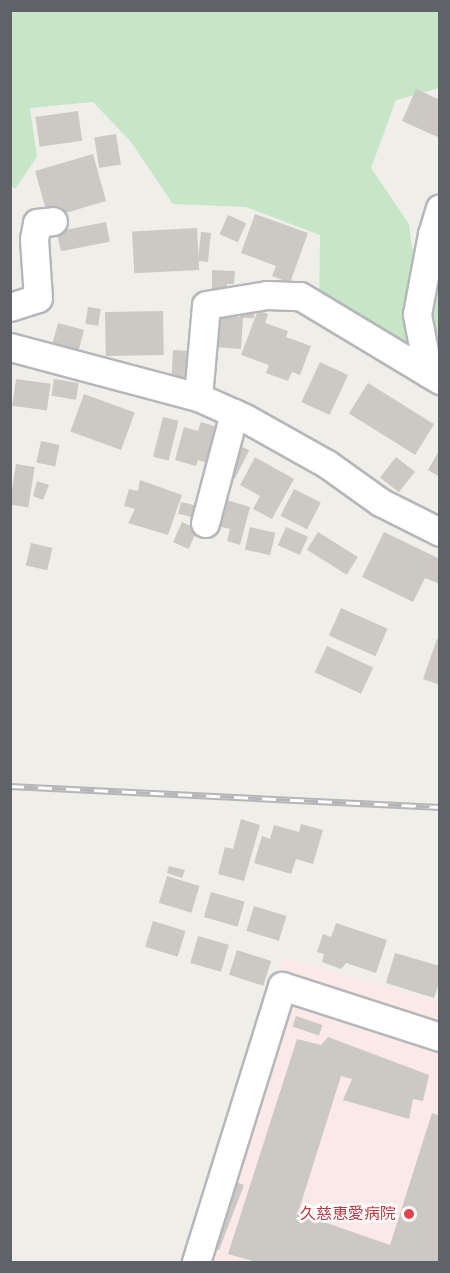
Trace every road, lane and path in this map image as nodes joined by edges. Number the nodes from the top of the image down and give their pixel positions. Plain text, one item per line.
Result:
1 (440, 208) edge
2 (53, 221) dead end
3 (10, 307) edge
4 (10, 347) edge
5 (434, 377) edge
6 (198, 397) junction
7 (234, 413) junction
8 (205, 523) dead end
9 (440, 532) edge
10 (440, 1037) edge
11 (196, 1263) edge

1 - 5 street
2 - 3 street
4 - 6 street
5 - 6 street
6 - 7 street
7 - 8 street
7 - 9 street
10 - 11 street

